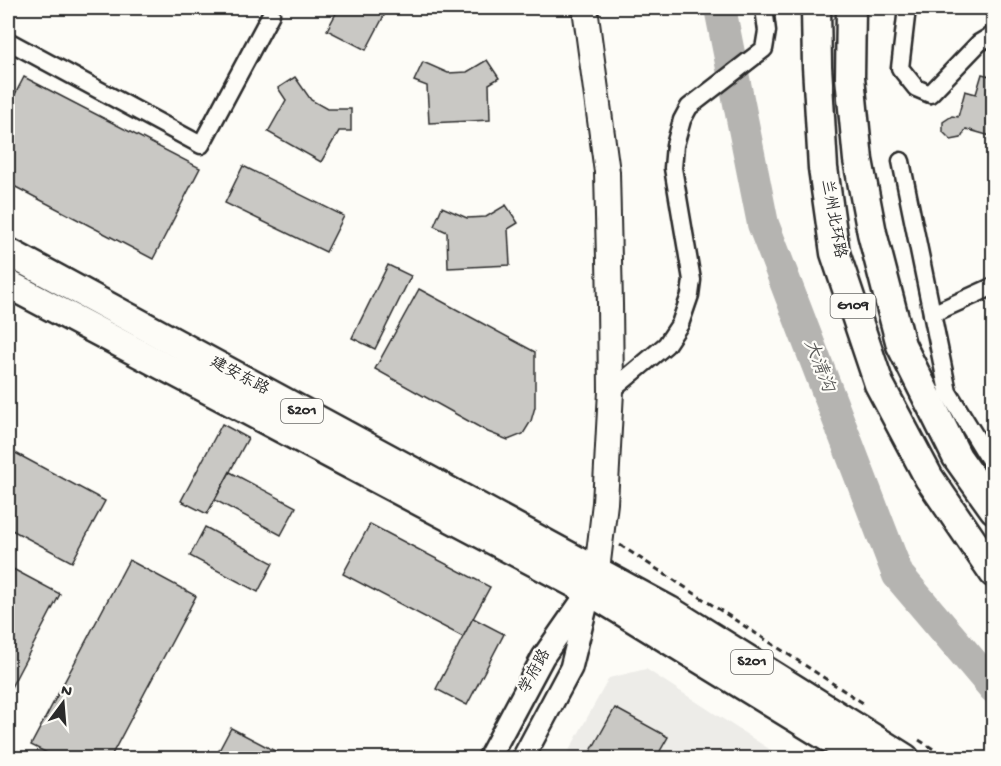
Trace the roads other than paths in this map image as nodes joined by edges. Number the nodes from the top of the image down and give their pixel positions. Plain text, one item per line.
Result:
1 (585, 8) edge
2 (764, 8) edge
3 (816, 8) edge
4 (851, 8) edge
5 (907, 8) edge
6 (271, 14) dead end
7 (993, 34) edge
8 (8, 41) edge
9 (901, 160) dead end
10 (8, 252) edge
11 (8, 284) edge
12 (993, 286) edge
13 (932, 314) junction
14 (611, 391) junction
15 (993, 467) edge
16 (993, 509) edge
17 (993, 573) edge
18 (593, 580) junction
19 (911, 749) edge
20 (489, 759) edge
21 (523, 759) edge
22 (861, 759) edge

1 - 14 main road
2 - 14 street
3 - 17 highway, 兰州北环路 / G109
4 - 16 highway, G109
5 - 7 street
6 - 8 street
9 - 13 street
10 - 18 main road, 建安东路 / S201
11 - 18 main road, 建安东路 / S201
12 - 13 street
13 - 15 street
14 - 18 main road
18 - 19 main road, S201
18 - 20 street, 学府路
18 - 21 street
18 - 22 main road, S201

